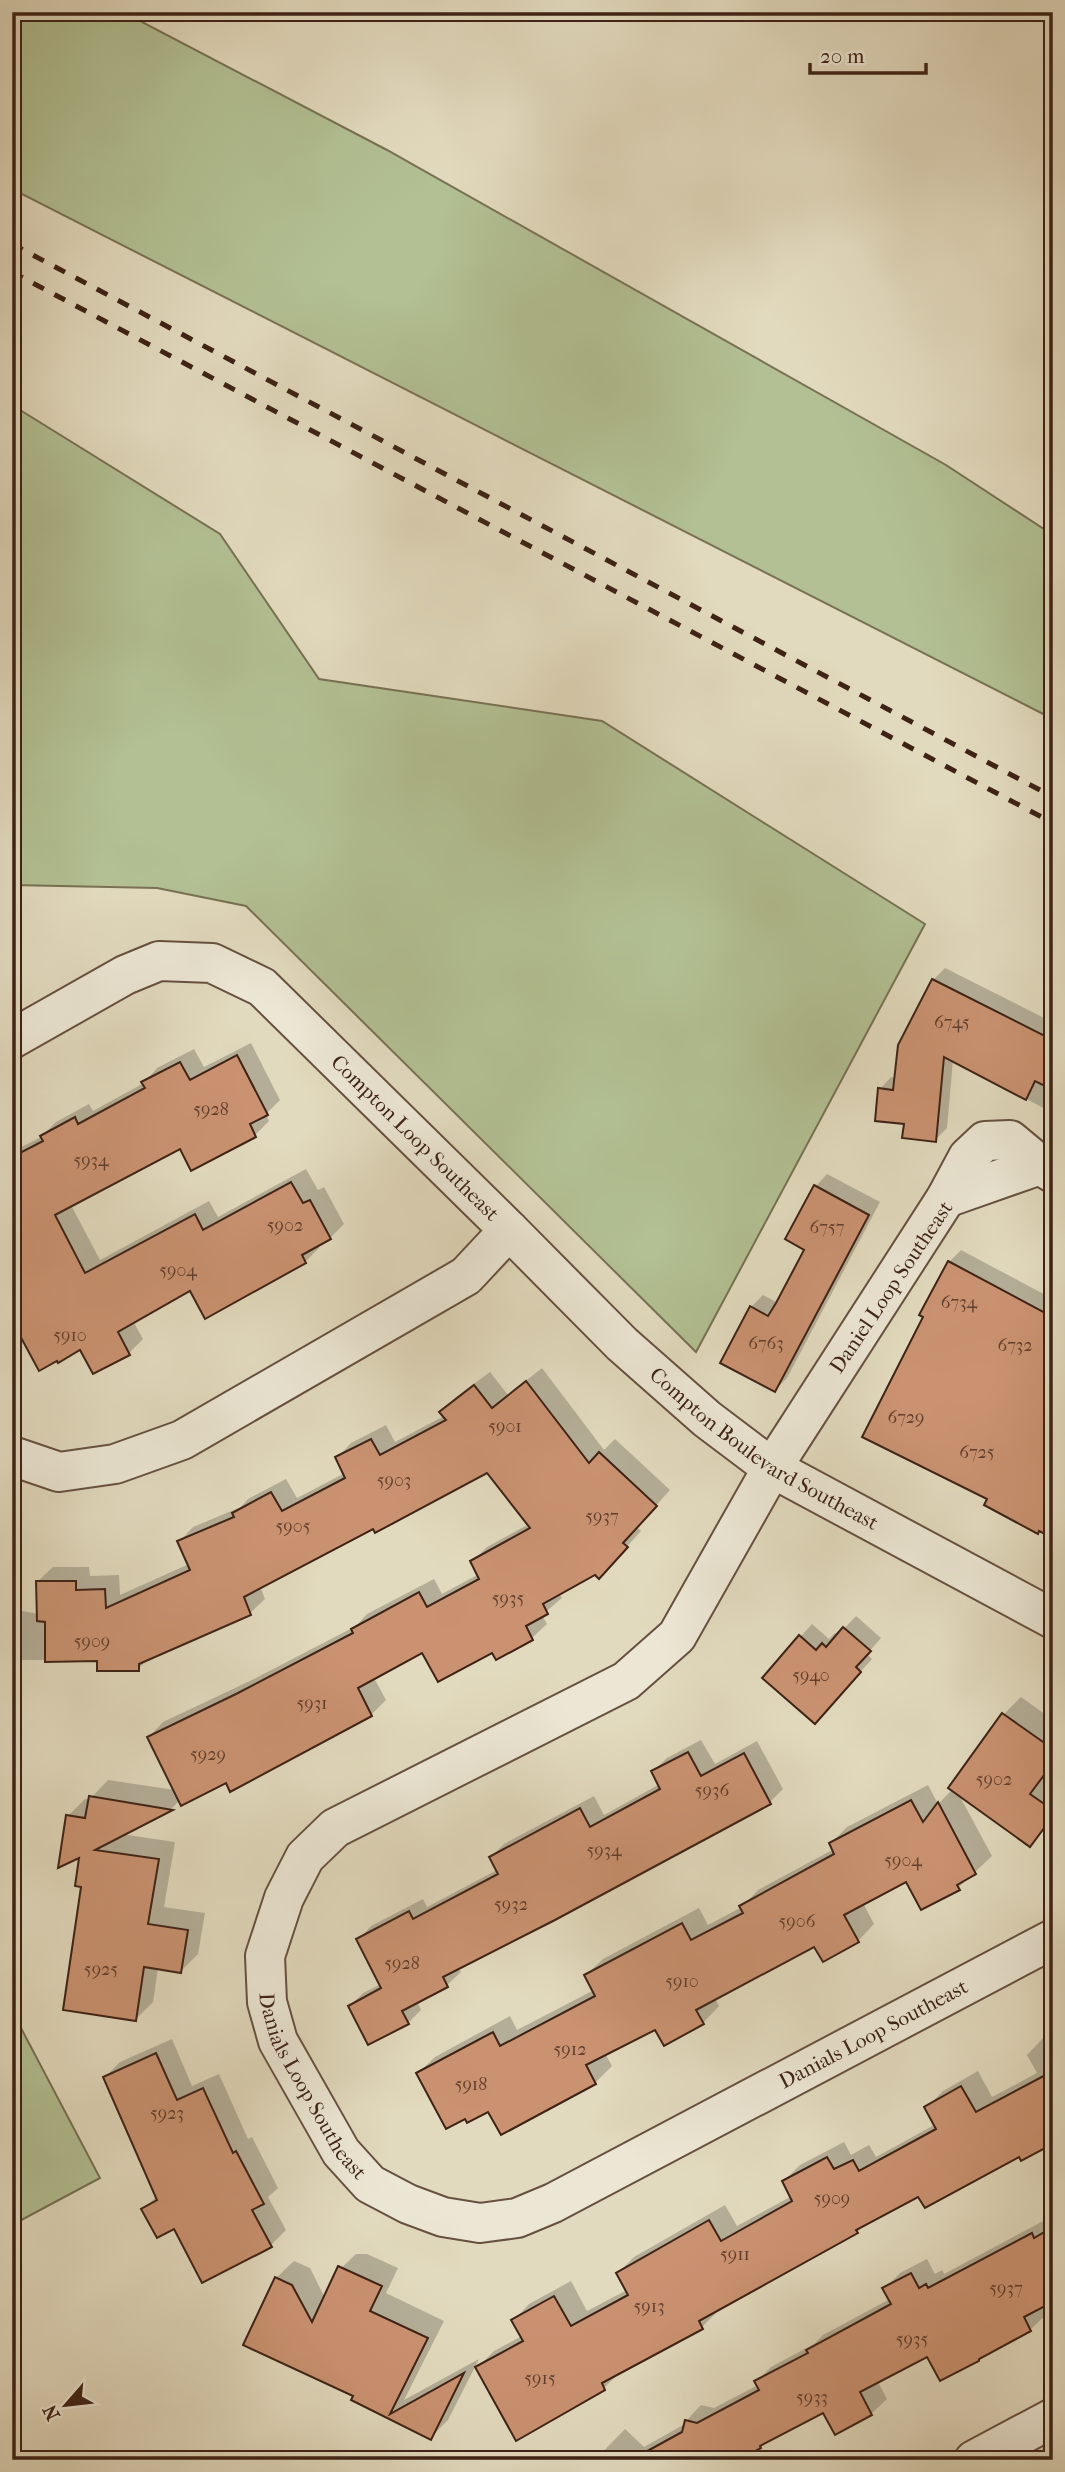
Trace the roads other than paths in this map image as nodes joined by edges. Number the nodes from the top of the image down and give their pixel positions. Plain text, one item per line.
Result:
1 (12, 1039) edge
2 (1046, 1169) edge
3 (509, 1230) junction
4 (12, 1456) edge
5 (772, 1468) junction
6 (1053, 1619) edge
7 (1053, 1939) edge
8 (1053, 2418) edge
9 (974, 2460) edge

1 - 3 street, Compton Loop Southeast
2 - 5 street, Daniel Loop Southeast
3 - 4 street, Compton Loop Southeast
3 - 5 street, Compton Boulevard Southeast
5 - 6 street, Compton Boulevard Southeast
5 - 7 street, Danials Loop Southeast
8 - 9 street

